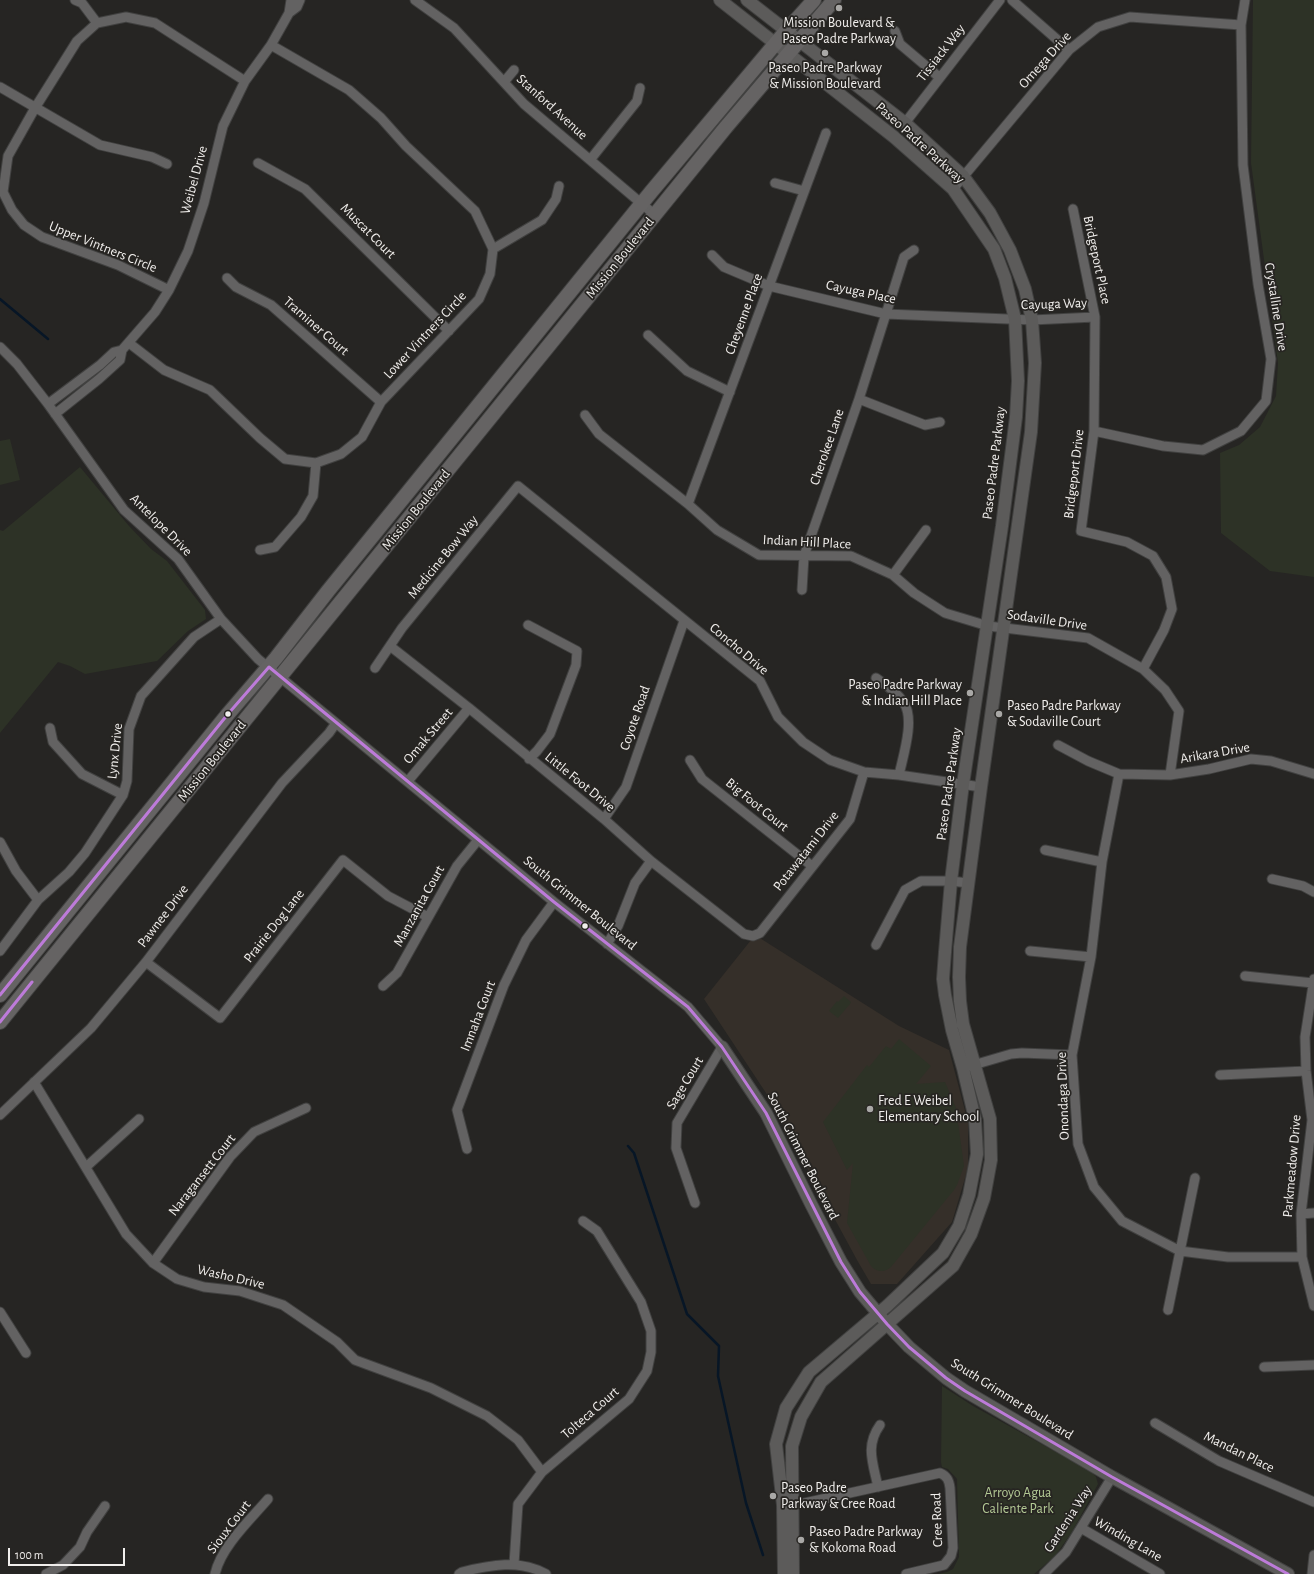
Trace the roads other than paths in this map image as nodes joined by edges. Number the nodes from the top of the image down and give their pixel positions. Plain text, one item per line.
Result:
1 (76, 0) edge
2 (291, 0) edge
3 (300, 0) edge
4 (415, 0) edge
5 (720, 0) edge
6 (747, 0) edge
7 (814, 0) edge
8 (834, 0) edge
9 (1000, 0) edge
10 (1012, 0) edge
11 (1245, 0) edge
12 (288, 13) junction
13 (98, 23) junction
14 (1241, 25) junction
15 (786, 31) junction
16 (895, 31) dead end
17 (799, 40) junction
18 (775, 44) junction
19 (271, 45) junction
20 (1069, 50) junction
21 (788, 53) junction
22 (514, 70) dead end
23 (939, 77) junction
24 (245, 81) junction
25 (504, 82) junction
26 (0, 87) edge
27 (640, 88) dead end
28 (35, 108) junction
29 (905, 123) junction
30 (826, 133) dead end
31 (590, 160) junction
32 (258, 163) dead end
33 (167, 164) dead end
34 (963, 176) junction
35 (775, 183) dead end
36 (559, 186) dead end
37 (953, 189) junction
38 (804, 191) junction
39 (2, 192) edge
40 (642, 204) junction
41 (1073, 209) dead end
42 (655, 215) junction
43 (493, 249) junction
44 (914, 250) dead end
45 (712, 255) dead end
46 (227, 278) dead end
47 (770, 286) junction
48 (169, 290) junction
49 (886, 314) junction
50 (1095, 317) junction
51 (1015, 319) junction
52 (1032, 320) junction
53 (448, 331) junction
54 (648, 335) dead end
55 (129, 343) junction
56 (0, 347) edge
57 (122, 350) junction
58 (730, 392) junction
59 (859, 399) junction
60 (382, 402) junction
61 (48, 404) junction
62 (55, 414) junction
63 (585, 415) dead end
64 (940, 422) dead end
65 (1094, 431) junction
66 (316, 463) junction
67 (518, 486) joint
68 (688, 504) junction
69 (926, 530) dead end
70 (260, 550) dead end
71 (804, 556) junction
72 (893, 575) junction
73 (802, 590) dead end
74 (221, 619) junction
75 (684, 621) junction
76 (528, 625) dead end
77 (988, 626) junction
78 (1004, 629) junction
79 (390, 646) junction
80 (269, 667) junction
81 (375, 668) dead end
82 (1143, 669) junction
83 (281, 676) junction
84 (876, 678) dead end
85 (469, 708) junction
86 (336, 723) junction
87 (50, 728) dead end
88 (1058, 745) dead end
89 (529, 759) junction
90 (690, 760) dead end
91 (864, 772) junction
92 (1119, 774) junction
93 (1314, 774) edge
94 (900, 775) junction
95 (1170, 775) junction
96 (408, 781) junction
97 (963, 784) junction
98 (981, 787) junction
99 (123, 795) junction
100 (604, 819) junction
101 (478, 840) junction
102 (0, 842) edge
103 (1045, 850) dead end
104 (651, 861) junction
105 (1102, 862) junction
106 (812, 866) junction
107 (1272, 879) dead end
108 (951, 881) junction
109 (968, 883) junction
110 (1314, 892) edge
111 (38, 900) junction
112 (554, 902) junction
113 (428, 917) junction
114 (753, 936) joint
115 (607, 944) junction
116 (876, 945) dead end
117 (0, 951) edge
118 (1030, 951) dead end
119 (1091, 958) junction
120 (146, 962) junction
121 (1245, 976) dead end
122 (1313, 981) edge
123 (384, 986) dead end
124 (0, 995) edge
125 (0, 1022) edge
126 (722, 1047) junction
127 (1072, 1055) junction
128 (976, 1064) junction
129 (963, 1068) junction
130 (1306, 1071) junction
131 (1220, 1075) dead end
132 (34, 1082) junction
133 (306, 1108) dead end
134 (0, 1115) edge
135 (139, 1119) dead end
136 (1313, 1120) edge
137 (467, 1149) dead end
138 (86, 1166) junction
139 (1196, 1178) dead end
140 (695, 1203) dead end
141 (1314, 1213) edge
142 (1301, 1214) junction
143 (583, 1221) dead end
144 (1180, 1251) junction
145 (1302, 1257) junction
146 (153, 1263) junction
147 (1314, 1306) edge
148 (1168, 1310) dead end
149 (0, 1312) edge
150 (878, 1314) junction
151 (887, 1324) junction
152 (26, 1353) dead end
153 (1314, 1365) edge
154 (1264, 1366) dead end
155 (1155, 1423) dead end
156 (880, 1425) dead end
157 (542, 1472) junction
158 (1112, 1477) junction
159 (878, 1486) junction
160 (268, 1499) dead end
161 (1314, 1502) edge
162 (788, 1504) junction
163 (105, 1506) dead end
164 (1081, 1528) junction
165 (1314, 1555) edge
166 (514, 1564) junction
167 (46, 1574) edge
168 (215, 1574) edge
169 (460, 1574) edge
170 (546, 1574) edge
171 (784, 1574) edge
172 (793, 1574) edge
173 (906, 1574) edge
174 (1044, 1574) edge
175 (1160, 1574) edge
176 (1288, 1574) edge
177 (1312, 1574) edge

1 - 13 street
2 - 12 street, Weibel Drive
3 - 12 street, Weibel Drive
4 - 25 street, Stanford Avenue
5 - 18 main road, Paseo Padre Parkway
6 - 15 main road, Paseo Padre Parkway
7 - 15 main road, Mission Boulevard
8 - 17 main road, Mission Boulevard
9 - 23 street, Tissiack Way
10 - 20 street
11 - 14 street, Crystalline Drive
12 - 19 street, Weibel Drive
13 - 24 street, Upper Vintners Circle
13 - 28 street, Upper Vintners Circle
14 - 20 street, Omega Drive
14 - 65 street, Crystalline Drive
15 - 17 main road, Paseo Padre Parkway
15 - 18 main road, Mission Boulevard
16 - 23 street
17 - 21 main road, Mission Boulevard
17 - 29 main road, Paseo Padre Parkway
18 - 21 main road, Paseo Padre Parkway
18 - 40 main road, Mission Boulevard
19 - 24 street, Weibel Drive
19 - 43 street
20 - 34 street, Omega Drive
21 - 37 main road, Paseo Padre Parkway
21 - 42 main road, Mission Boulevard
22 - 25 street
23 - 29 street, Tissiack Way
24 - 48 street, Weibel Drive
25 - 31 street, Stanford Avenue
26 - 28 street
27 - 31 street
28 - 33 street
28 - 39 street, Upper Vintners Circle
29 - 34 main road, Paseo Padre Parkway
30 - 38 street, Cheyenne Place
31 - 40 street, Stanford Avenue
32 - 53 street, Muscat Court
34 - 37 street, Omega Drive
34 - 52 main road, Paseo Padre Parkway
35 - 38 street
36 - 43 street
37 - 51 main road, Paseo Padre Parkway
38 - 47 street, Cheyenne Place
39 - 48 street, Upper Vintners Circle
40 - 42 street, Stanford Avenue
40 - 80 main road, Mission Boulevard
41 - 50 street, Bridgeport Place
42 - 83 main road, Mission Boulevard
43 - 53 street, Lower Vintners Circle
44 - 49 street, Cherokee Lane
45 - 47 street, Cayuga Place
46 - 60 street, Traminer Court
47 - 49 street, Cayuga Place
47 - 58 street, Cheyenne Place
48 - 55 street, Weibel Drive
49 - 51 street, Cayuga Place
49 - 59 street, Cherokee Lane
50 - 52 street, Cayuga Way
50 - 65 street, Bridgeport Drive
51 - 52 street, Cayuga Way
51 - 77 main road, Paseo Padre Parkway
52 - 78 main road, Paseo Padre Parkway
53 - 60 street, Lower Vintners Circle
54 - 58 street
55 - 57 street, Weibel Drive
55 - 66 street, Lower Vintners Circle
56 - 61 street, Antelope Drive
57 - 61 street, Weibel Drive
57 - 62 street, Weibel Drive
58 - 68 street, Cheyenne Place
59 - 64 street
59 - 71 street, Cherokee Lane
60 - 66 street, Lower Vintners Circle
61 - 62 street, Antelope Drive
62 - 74 street, Antelope Drive
63 - 68 street, Indian Hill Place
65 - 82 street, Bridgeport Drive
66 - 70 street
67 - 75 street, Concho Drive
67 - 79 street, Medicine Bow Way
68 - 71 street, Indian Hill Place
69 - 72 street
71 - 72 street, Indian Hill Place
71 - 73 street, Cherokee Lane
72 - 77 street, Indian Hill Place
74 - 80 street, Antelope Drive
74 - 99 street, Lynx Drive
75 - 91 street, Concho Drive
75 - 100 street, Coyote Road
76 - 89 street
77 - 78 street, Sodaville Drive
77 - 97 main road, Paseo Padre Parkway
78 - 82 street, Sodaville Drive
78 - 98 main road, Paseo Padre Parkway
79 - 81 street, Medicine Bow Way
79 - 85 street, Little Foot Drive
80 - 83 street, Antelope Drive
80 - 124 main road, Mission Boulevard
82 - 95 street, Sodaville Drive
83 - 86 street, South Grimmer Boulevard
83 - 125 main road, Mission Boulevard
84 - 94 street
85 - 89 street, Little Foot Drive
85 - 96 street, Omak Street
86 - 96 street, South Grimmer Boulevard
86 - 120 street, Pawnee Drive
87 - 99 street
88 - 92 street
89 - 100 street, Little Foot Drive
90 - 106 street, Big Foot Court
91 - 94 street, Concho Drive
91 - 106 street, Potawatami Drive
92 - 95 street, Arikara Drive
92 - 105 street, Onondaga Drive
93 - 95 street, Arikara Drive
94 - 97 street, Concho Drive
96 - 101 street, South Grimmer Boulevard
97 - 98 street, Concho Drive
97 - 108 main road, Paseo Padre Parkway
98 - 109 main road, Paseo Padre Parkway
99 - 111 street, Lynx Drive
100 - 104 street, Little Foot Drive
101 - 112 street, South Grimmer Boulevard
101 - 113 street, Manzanita Court
102 - 111 street
103 - 105 street
104 - 114 street, Little Foot Drive
104 - 115 street
105 - 119 street, Onondaga Drive
106 - 114 street, Potawatami Drive
107 - 110 street
108 - 109 street
108 - 116 street
108 - 129 main road, Paseo Padre Parkway
109 - 128 main road, Paseo Padre Parkway
111 - 117 street, Lynx Drive
112 - 115 street, South Grimmer Boulevard
112 - 137 street, Imnaha Court
113 - 120 street, Prairie Dog Lane
113 - 123 street, Manzanita Court
115 - 126 street, South Grimmer Boulevard
118 - 119 street
119 - 127 street, Onondaga Drive
120 - 132 street, Pawnee Drive
121 - 122 street
122 - 130 street, Parkmeadow Drive
126 - 140 street, Sage Court
126 - 150 main road, South Grimmer Boulevard
127 - 128 street
127 - 144 street, Onondaga Drive
128 - 129 street
128 - 151 main road, Paseo Padre Parkway
129 - 150 main road, Paseo Padre Parkway
130 - 131 street
130 - 136 street, Parkmeadow Drive
132 - 134 street, Pawnee Drive
132 - 138 street, Washo Drive
133 - 146 street, Naragansett Court
135 - 138 street
136 - 142 street, Parkmeadow Drive
138 - 146 street, Washo Drive
139 - 144 street
141 - 142 street
142 - 145 street, Parkmeadow Drive
143 - 157 street, Tolteca Court
144 - 145 street, Onondaga Drive
144 - 148 street
145 - 147 street, Parkmeadow Drive
146 - 157 street, Washo Drive
149 - 152 street
150 - 151 main road, South Grimmer Boulevard
150 - 162 main road, Paseo Padre Parkway
151 - 158 main road, South Grimmer Boulevard
151 - 162 main road, Paseo Padre Parkway
153 - 154 street
155 - 161 street, Mandan Place
156 - 159 street
157 - 166 street, Tolteca Court
158 - 164 street, Gardenia Way
158 - 176 main road, South Grimmer Boulevard
159 - 162 street, Cree Road
159 - 173 street, Cree Road
160 - 168 street, Sioux Court
162 - 171 main road, Paseo Padre Parkway
162 - 172 main road, Paseo Padre Parkway
163 - 167 street
164 - 174 street, Gardenia Way
164 - 175 street, Winding Lane
165 - 177 street
166 - 169 street
166 - 170 street

